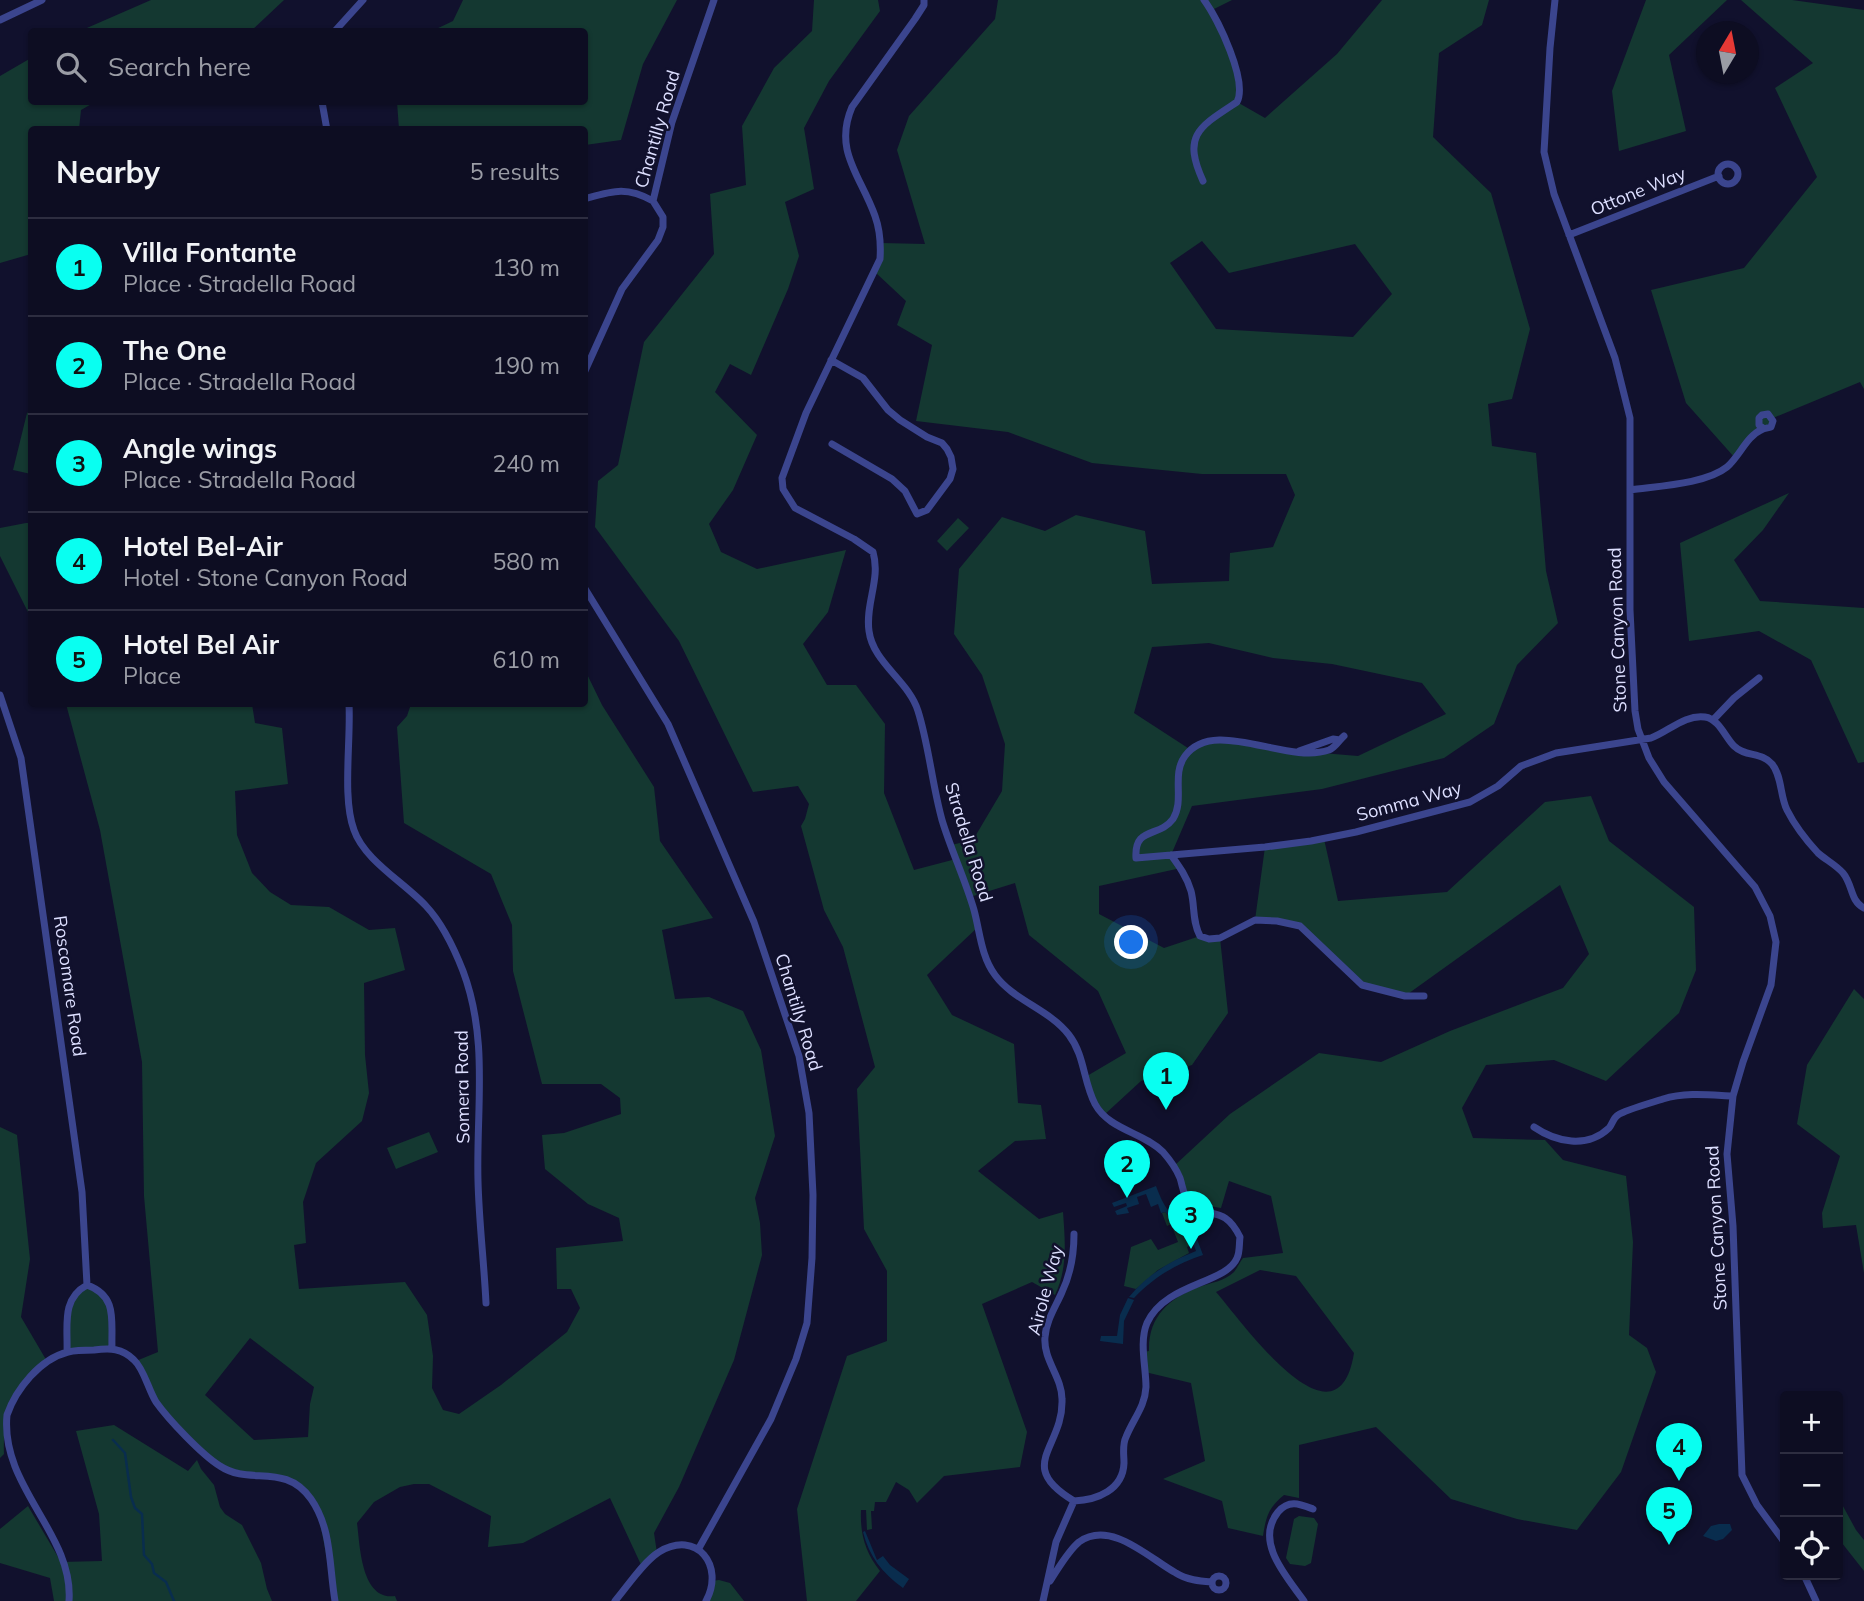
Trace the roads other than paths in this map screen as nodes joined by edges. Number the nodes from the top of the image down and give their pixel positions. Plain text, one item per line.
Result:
1 (42, 0) edge
2 (362, 0) edge
3 (714, 0) edge
4 (924, 0) edge
5 (1204, 0) edge
6 (1555, 0) edge
7 (0, 20) edge
8 (338, 28) edge
9 (323, 105) edge
10 (326, 126) edge
11 (1719, 176) dead end
12 (1203, 181) dead end
13 (588, 198) edge
14 (653, 201) junction
15 (1569, 235) junction
16 (831, 360) junction
17 (588, 364) edge
18 (1763, 428) dead end
19 (832, 444) dead end
20 (1630, 490) junction
21 (588, 594) edge
22 (1759, 678) dead end
23 (0, 695) edge
24 (348, 707) edge
25 (1713, 720) junction
26 (1342, 738) dead end
27 (1641, 740) junction
28 (1171, 855) junction
29 (1864, 908) edge
30 (1424, 996) dead end
31 (1734, 1096) junction
32 (1534, 1127) dead end
33 (1074, 1234) dead end
34 (87, 1285) junction
35 (486, 1303) dead end
36 (112, 1348) junction
37 (67, 1352) junction
38 (1074, 1501) junction
39 (1313, 1509) dead end
40 (1780, 1536) edge
41 (699, 1548) junction
42 (1806, 1580) edge
43 (1212, 1582) dead end
44 (1047, 1584) junction
45 (69, 1601) edge
46 (335, 1601) edge
47 (615, 1601) edge
48 (706, 1601) edge
49 (1043, 1601) edge
50 (1304, 1601) edge
51 (1816, 1601) edge

1 - 7 street
2 - 8 street
3 - 14 street, Chantilly Road
4 - 16 street, Stradella Road
5 - 12 street
6 - 15 street, Stone Canyon Road
9 - 10 street
11 - 15 street, Ottone Way
13 - 14 street
14 - 17 street, Chantilly Road
15 - 20 street, Stone Canyon Road
16 - 19 street
16 - 38 street, Stradella Road
18 - 20 street
20 - 27 street, Stone Canyon Road
21 - 41 street, Chantilly Road
22 - 25 street
23 - 34 street, Roscomare Road
24 - 35 street, Somera Road
25 - 27 street, Somma Way
25 - 29 street
26 - 28 street, Somma Way
27 - 28 street, Somma Way
27 - 31 street, Stone Canyon Road
28 - 30 street
31 - 32 street
31 - 40 street, Stone Canyon Road
33 - 38 street, Airole Way
34 - 36 street
34 - 37 street
36 - 37 street
36 - 46 street
37 - 45 street
38 - 44 street
39 - 50 street
41 - 47 street
41 - 48 street
42 - 51 street
43 - 44 street
44 - 49 street

